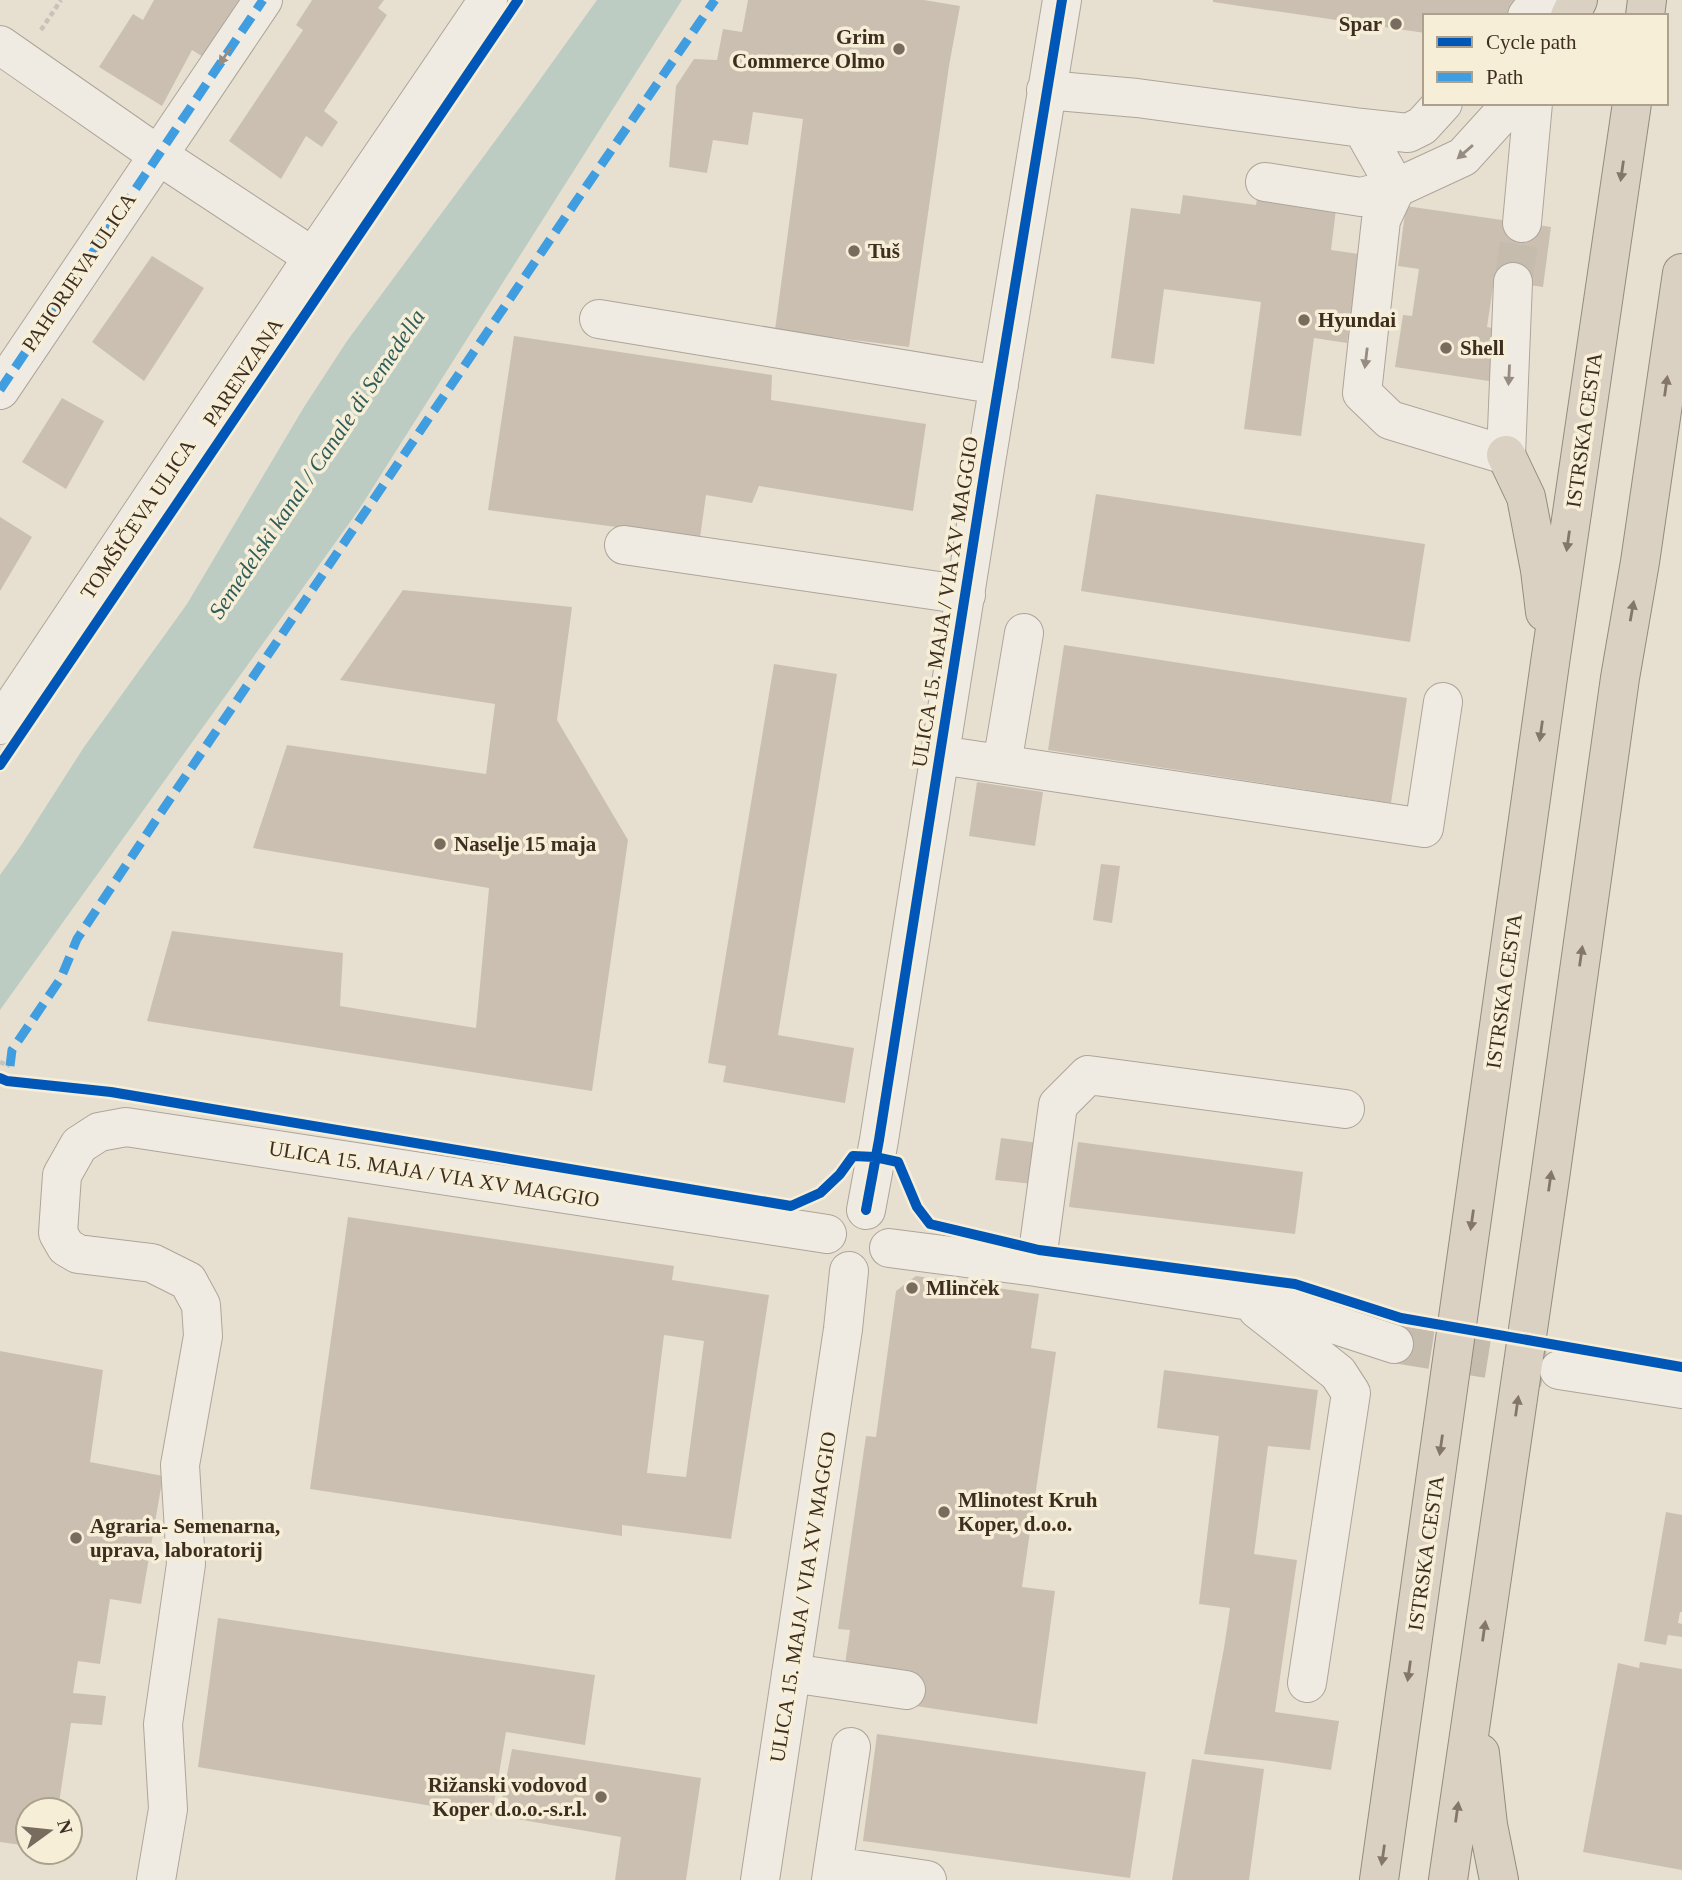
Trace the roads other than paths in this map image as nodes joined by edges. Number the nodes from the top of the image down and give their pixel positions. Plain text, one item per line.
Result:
1 (264, 0) edge
2 (488, 0) edge
3 (1058, 1) edge
4 (0, 45) edge
5 (1046, 90) junction
6 (1441, 105) edge
7 (1510, 105) edge
8 (1533, 105) edge
9 (1632, 105) edge
10 (1362, 128) junction
11 (158, 155) junction
12 (1265, 183) dead end
13 (1396, 188) junction
14 (1522, 223) tunnel mouth
15 (313, 257) junction
16 (1682, 273) edge
17 (1513, 282) tunnel mouth
18 (599, 318) dead end
19 (999, 384) junction
20 (0, 390) edge
21 (1506, 455) junction
22 (624, 545) dead end
23 (965, 595) junction
24 (1024, 633) dead end
25 (1550, 663) junction
26 (1443, 702) dead end
27 (1, 720) edge
28 (940, 755) junction
29 (1002, 764) junction
30 (1345, 1110) dead end
31 (866, 1210) junction
32 (827, 1234) junction
33 (889, 1248) junction
34 (1037, 1267) junction
35 (849, 1271) junction
36 (1247, 1301) junction
37 (1394, 1344) tunnel mouth
38 (1559, 1370) tunnel mouth
39 (1682, 1389) edge
40 (791, 1673) junction
41 (1307, 1683) dead end
42 (906, 1690) dead end
43 (1474, 1699) junction
44 (850, 1746) dead end
45 (832, 1873) edge
46 (156, 1880) edge
47 (760, 1880) edge
48 (927, 1880) edge
49 (1379, 1880) edge
50 (1448, 1880) edge
51 (1499, 1880) edge

1 -> 11 street, PAHORJEVA ULICA
2 - 15 street, TOMŠIČEVA ULICA
3 - 5 street, ULICA 15. MAJA / VIA XV MAGGIO
4 - 11 street
5 - 10 street
5 - 19 street, ULICA 15. MAJA / VIA XV MAGGIO
6 - 10 street
7 -> 13 street
8 - 14 street
9 -> 25 highway, ISTRSKA CESTA
10 - 13 street
11 - 15 street
11 - 20 street, PAHORJEVA ULICA
12 - 13 street
13 -> 21 street
15 - 27 street, TOMŠIČEVA ULICA
43 -> 16 highway
17 -> 21 street
18 - 19 street
19 - 23 street, ULICA 15. MAJA / VIA XV MAGGIO
21 - 25 highway
22 - 23 street
23 - 28 street, ULICA 15. MAJA / VIA XV MAGGIO
24 - 29 street
25 -> 49 highway, ISTRSKA CESTA
26 - 29 street
28 - 29 street
28 - 31 street, ULICA 15. MAJA / VIA XV MAGGIO
30 - 34 street
31 - 32 street
31 - 33 street
32 - 35 street
32 - 46 street, ULICA 15. MAJA / VIA XV MAGGIO
33 - 34 street
33 - 35 street
34 - 36 street
35 - 40 street, ULICA 15. MAJA / VIA XV MAGGIO
36 - 37 street
36 - 41 street
38 - 39 street
40 - 42 street
40 - 47 street, ULICA 15. MAJA / VIA XV MAGGIO
50 -> 43 highway
43 - 51 highway
44 - 45 street
45 - 48 street

